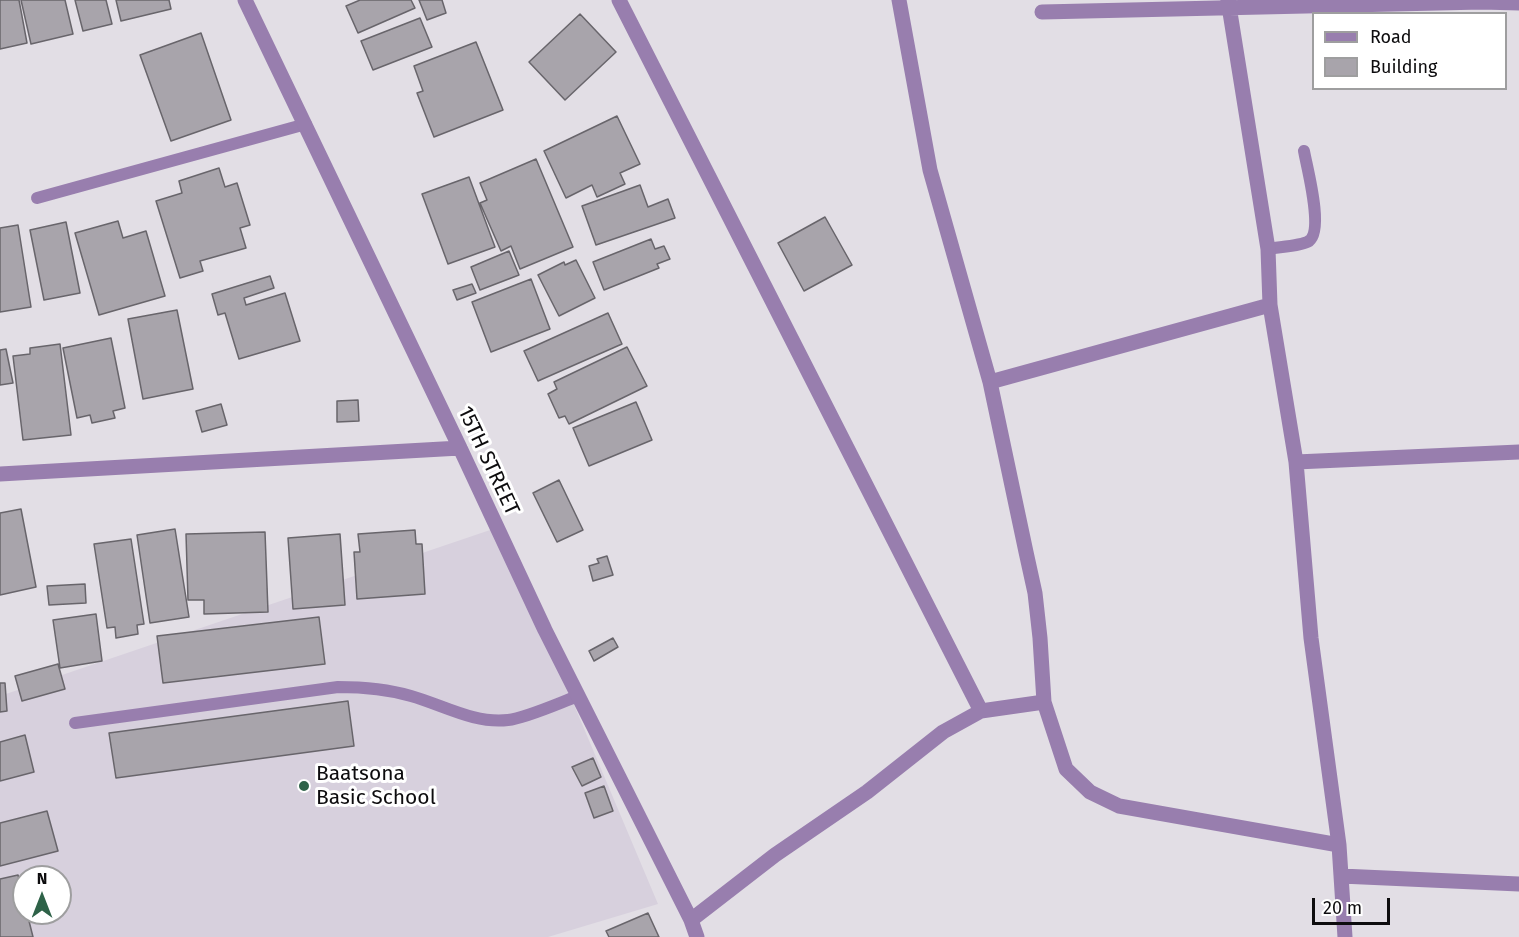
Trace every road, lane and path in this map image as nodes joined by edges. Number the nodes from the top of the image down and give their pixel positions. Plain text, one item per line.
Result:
1 (245, 0) edge
2 (619, 0) edge
3 (899, 0) edge
4 (1519, 3) edge
5 (1228, 4) edge
6 (1042, 12) dead end
7 (306, 123) junction
8 (1304, 150) dead end
9 (37, 198) dead end
10 (1268, 249) junction
11 (1270, 305) junction
12 (990, 382) junction
13 (460, 448) junction
14 (1519, 452) edge
15 (1296, 462) junction
16 (0, 474) edge
17 (578, 696) junction
18 (1044, 702) junction
19 (981, 711) junction
20 (75, 723) dead end
21 (1340, 845) junction
22 (1341, 876) junction
23 (1519, 884) edge
24 (691, 920) junction
25 (697, 937) edge
26 (1346, 937) edge

1 - 7 street, 15TH STREET
2 - 19 street
3 - 12 street
4 - 5 street
5 - 6 street
5 - 10 street
7 - 9 lane
7 - 13 street, 15TH STREET
8 - 10 lane
10 - 11 street
11 - 12 street
11 - 15 street
12 - 18 street
13 - 16 street
13 - 17 street, 15TH STREET
14 - 15 street
15 - 21 street
17 - 20 lane
17 - 24 street, 15TH STREET
18 - 19 street
18 - 21 street
19 - 24 street
21 - 22 street
22 - 23 street
22 - 26 street
24 - 25 street, 15TH STREET

